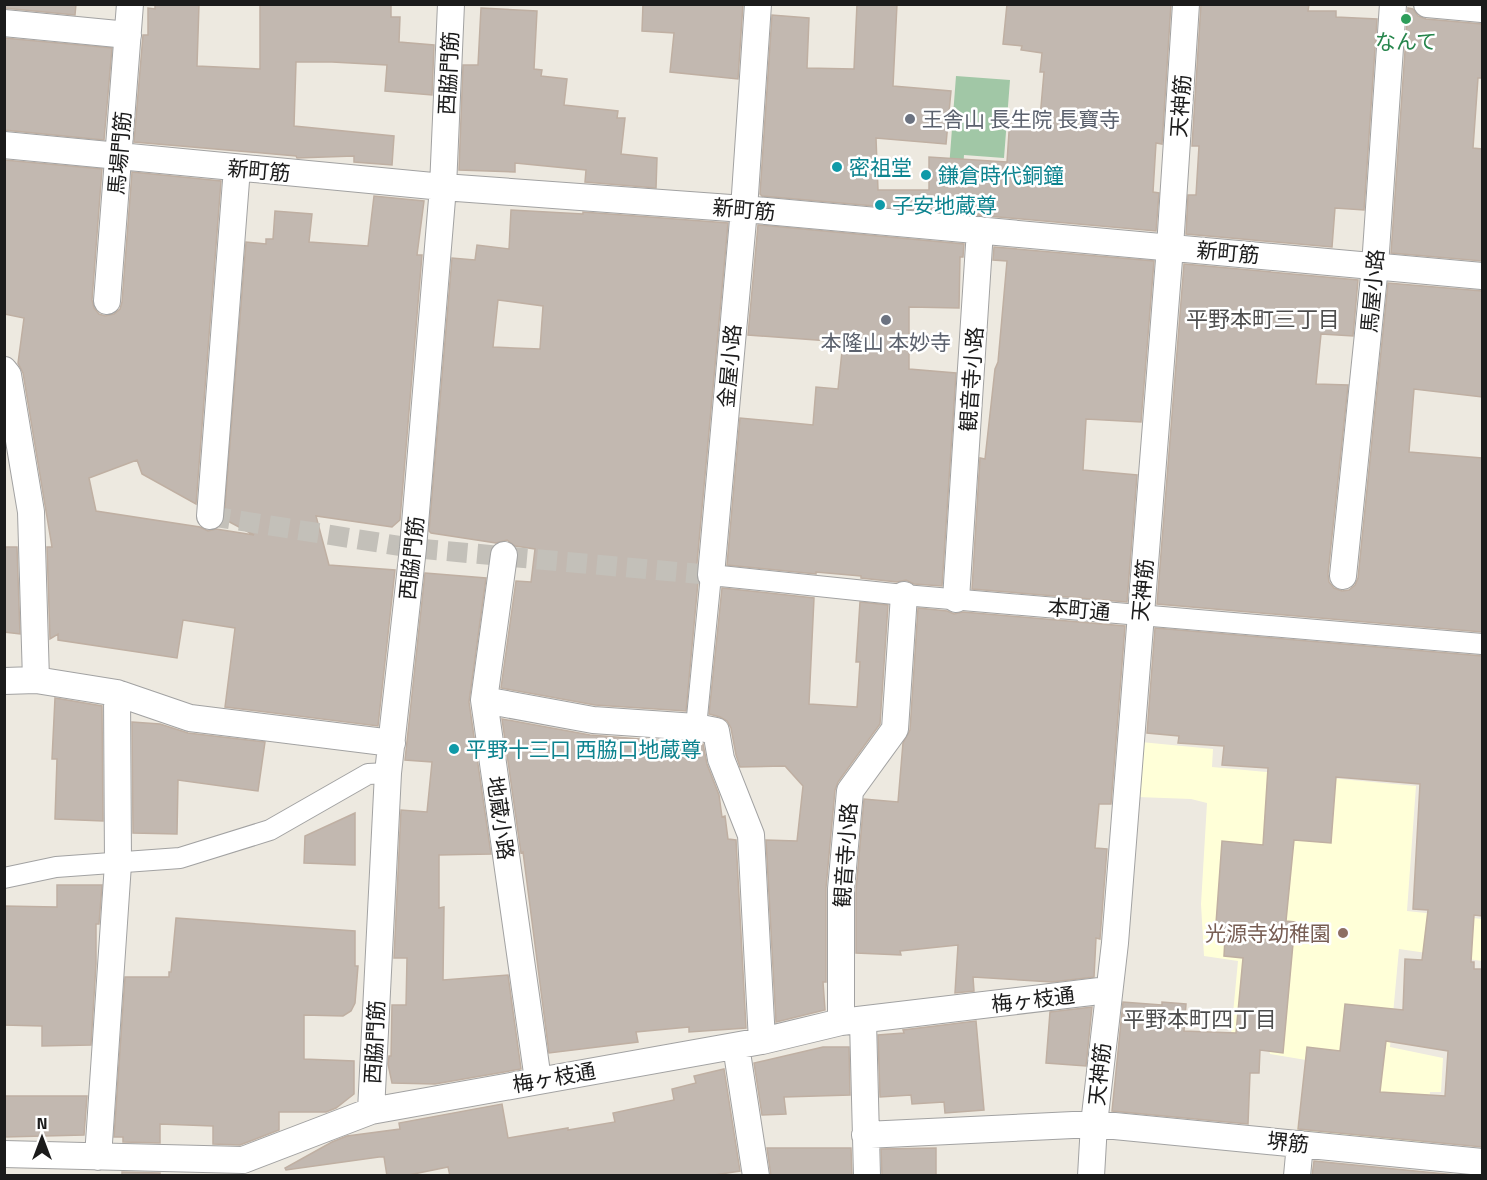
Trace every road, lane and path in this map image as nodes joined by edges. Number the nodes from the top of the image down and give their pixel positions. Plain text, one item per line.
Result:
1 (130, 4) edge
2 (451, 4) edge
3 (758, 4) edge
4 (1186, 4) edge
5 (1393, 4) edge
6 (1427, 4) edge
7 (1482, 9) edge
8 (4, 23) edge
9 (128, 35) junction
10 (4, 145) edge
11 (119, 157) junction
12 (237, 168) junction
13 (443, 187) junction
14 (744, 209) junction
15 (980, 230) junction
16 (1170, 247) junction
17 (1375, 266) junction
18 (1482, 276) edge
19 (107, 301) dead end
20 (4, 370) edge
21 (16, 493) edge
22 (210, 516) dead end
23 (504, 555) dead end
24 (711, 575) junction
25 (1343, 576) dead end
26 (904, 595) junction
27 (956, 599) junction
28 (1140, 614) junction
29 (1482, 644) edge
30 (36, 680) junction
31 (4, 681) edge
32 (117, 693) junction
33 (484, 700) junction
34 (696, 727) junction
35 (392, 743) junction
36 (388, 773) junction
37 (118, 864) junction
38 (4, 878) edge
39 (1108, 990) junction
40 (852, 1022) junction
41 (762, 1041) junction
42 (736, 1046) junction
43 (538, 1080) junction
44 (371, 1111) junction
45 (1094, 1124) junction
46 (865, 1135) junction
47 (1300, 1144) junction
48 (4, 1154) edge
49 (98, 1156) junction
50 (1482, 1162) edge
51 (243, 1168) edge
52 (756, 1176) edge
53 (867, 1176) edge
54 (1091, 1176) edge
55 (1297, 1176) edge

1 - 9 street, 馬場門筋
2 - 13 street, 西脇門筋
3 - 14 street, 金屋小路
4 - 16 street, 天神筋
5 - 17 street, 馬屋小路
6 - 7 street
8 - 9 street
9 - 11 street, 馬場門筋
10 - 11 street, 新町筋
11 - 12 street, 新町筋
11 - 19 street, 馬場門筋
12 - 13 street, 新町筋
12 - 22 street
13 - 14 street, 新町筋
13 - 35 street, 西脇門筋
14 - 15 street, 新町筋
14 - 24 street, 金屋小路
15 - 16 street, 新町筋
15 - 27 street, 観音寺小路
16 - 17 street, 新町筋
16 - 28 street, 天神筋
17 - 18 street, 新町筋
17 - 25 street, 馬屋小路
20 - 21 street
21 - 30 street
23 - 33 street, 地蔵小路
24 - 26 street, 本町通
24 - 34 street, 金屋小路
26 - 27 street, 本町通
26 - 40 street, 観音寺小路
27 - 28 street, 本町通
28 - 29 street, 本町通
28 - 39 street, 天神筋
30 - 31 street
30 - 32 street
32 - 35 street
32 - 37 street
33 - 34 street
33 - 43 street, 地蔵小路
34 - 41 street
35 - 36 street, 西脇門筋
36 - 37 street
36 - 44 street, 西脇門筋
37 - 38 street
37 - 49 street
39 - 40 street, 梅ヶ枝通
39 - 45 street, 天神筋
40 - 41 street, 梅ヶ枝通
40 - 46 street, 観音寺小路
41 - 42 street, 梅ヶ枝通
42 - 43 street, 梅ヶ枝通
42 - 52 street
43 - 44 street, 梅ヶ枝通
44 - 51 street, 梅ヶ枝通
45 - 46 street, 堺筋
45 - 47 street, 堺筋
45 - 54 street, 天神筋
46 - 53 street, 観音寺小路
47 - 50 street, 堺筋
47 - 55 street
48 - 49 street, 梅ヶ枝通
49 - 51 street, 梅ヶ枝通

